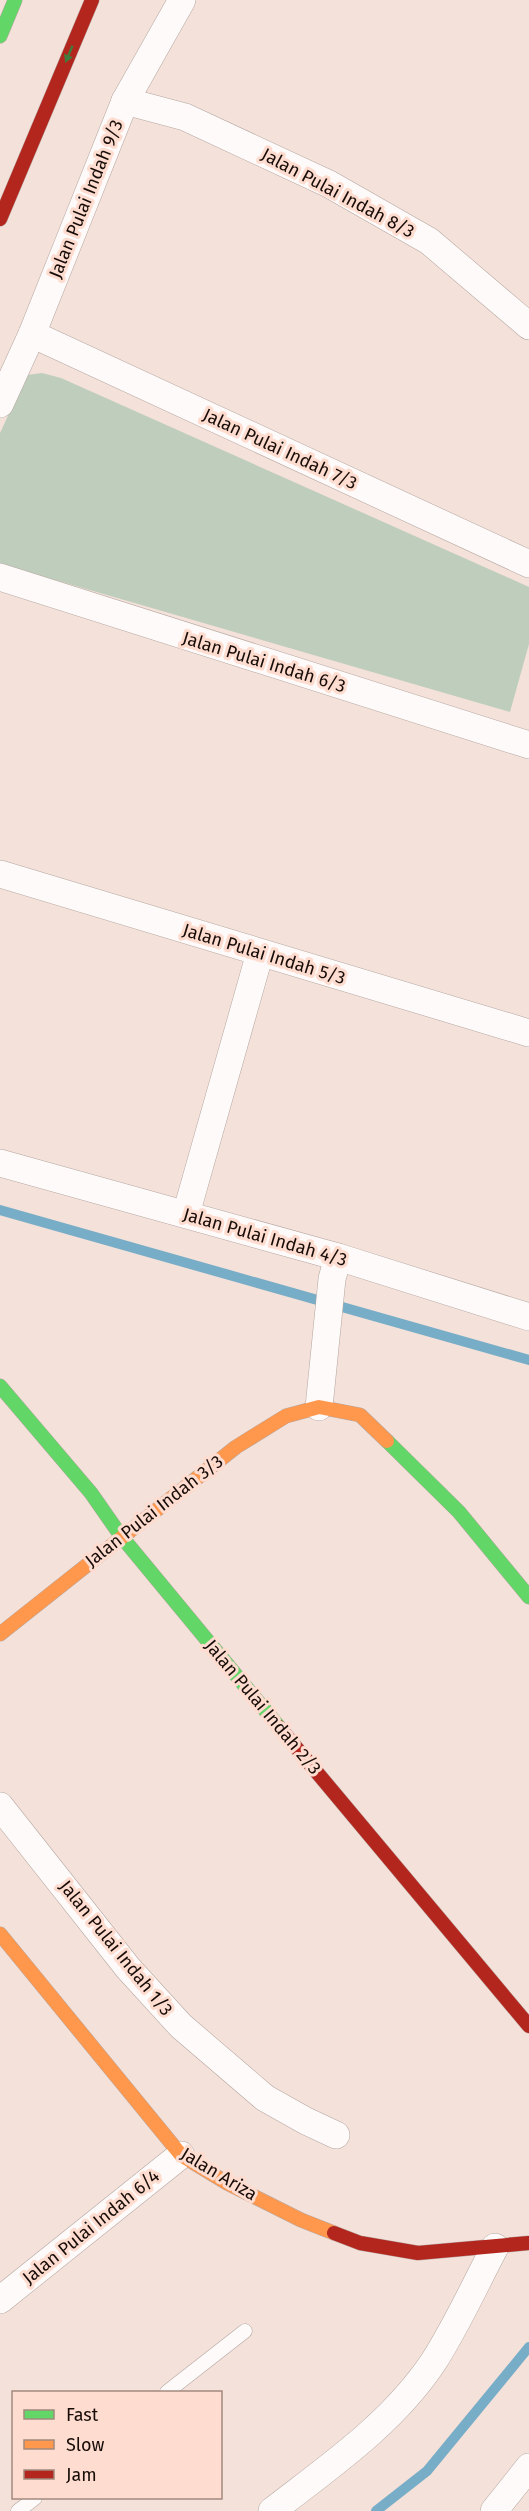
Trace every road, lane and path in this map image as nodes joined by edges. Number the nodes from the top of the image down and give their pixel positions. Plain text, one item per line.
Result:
1 (15, 0) edge
2 (92, 0) edge
3 (182, 0) edge
4 (0, 36) edge
5 (125, 101) junction
6 (0, 219) edge
7 (529, 326) edge
8 (32, 334) junction
9 (0, 404) edge
10 (529, 564) edge
11 (0, 577) edge
12 (529, 745) edge
13 (0, 874) edge
14 (260, 953) junction
15 (529, 1033) edge
16 (0, 1163) edge
17 (186, 1214) junction
18 (336, 1262) junction
19 (529, 1317) edge
20 (0, 1386) edge
21 (319, 1407) junction
22 (122, 1536) junction
23 (529, 1597) edge
24 (0, 1635) edge
25 (0, 1806) edge
26 (0, 1934) edge
27 (529, 2026) edge
28 (336, 2134) dead end
29 (181, 2155) junction
30 (529, 2243) edge
31 (495, 2247) junction
32 (0, 2300) edge
33 (245, 2331) dead end
34 (168, 2391) edge
35 (529, 2467) edge
36 (34, 2499) edge
37 (18, 2511) edge
38 (272, 2511) edge
39 (494, 2511) edge

1 - 4 street
2 -> 6 street
3 - 5 street, Jalan Pulai Indah 9/3
5 - 7 street, Jalan Pulai Indah 8/3
5 - 8 street, Jalan Pulai Indah 9/3
8 - 9 street, Jalan Pulai Indah 9/3
8 - 10 street, Jalan Pulai Indah 7/3
11 - 12 street, Jalan Pulai Indah 6/3
13 - 14 street, Jalan Pulai Indah 5/3
14 - 15 street, Jalan Pulai Indah 5/3
14 - 17 street
16 - 17 street, Jalan Pulai Indah 4/3
17 - 18 street, Jalan Pulai Indah 4/3
18 - 19 street, Jalan Pulai Indah 4/3
18 - 21 street
20 - 22 street, Jalan Pulai Indah 2/3
21 - 22 street, Jalan Pulai Indah 3/3
21 - 23 street, Jalan Pulai Indah 3/3
22 - 24 street, Jalan Pulai Indah 3/3
22 - 27 street, Jalan Pulai Indah 2/3
25 - 28 street, Jalan Pulai Indah 1/3
26 - 29 street, Jalan Ariza
29 - 31 street, Jalan Ariza
29 - 32 street, Jalan Pulai Indah 6/4
30 - 31 street, Jalan Ariza
31 - 38 street
33 - 34 lane
35 - 39 street
36 - 37 lane

